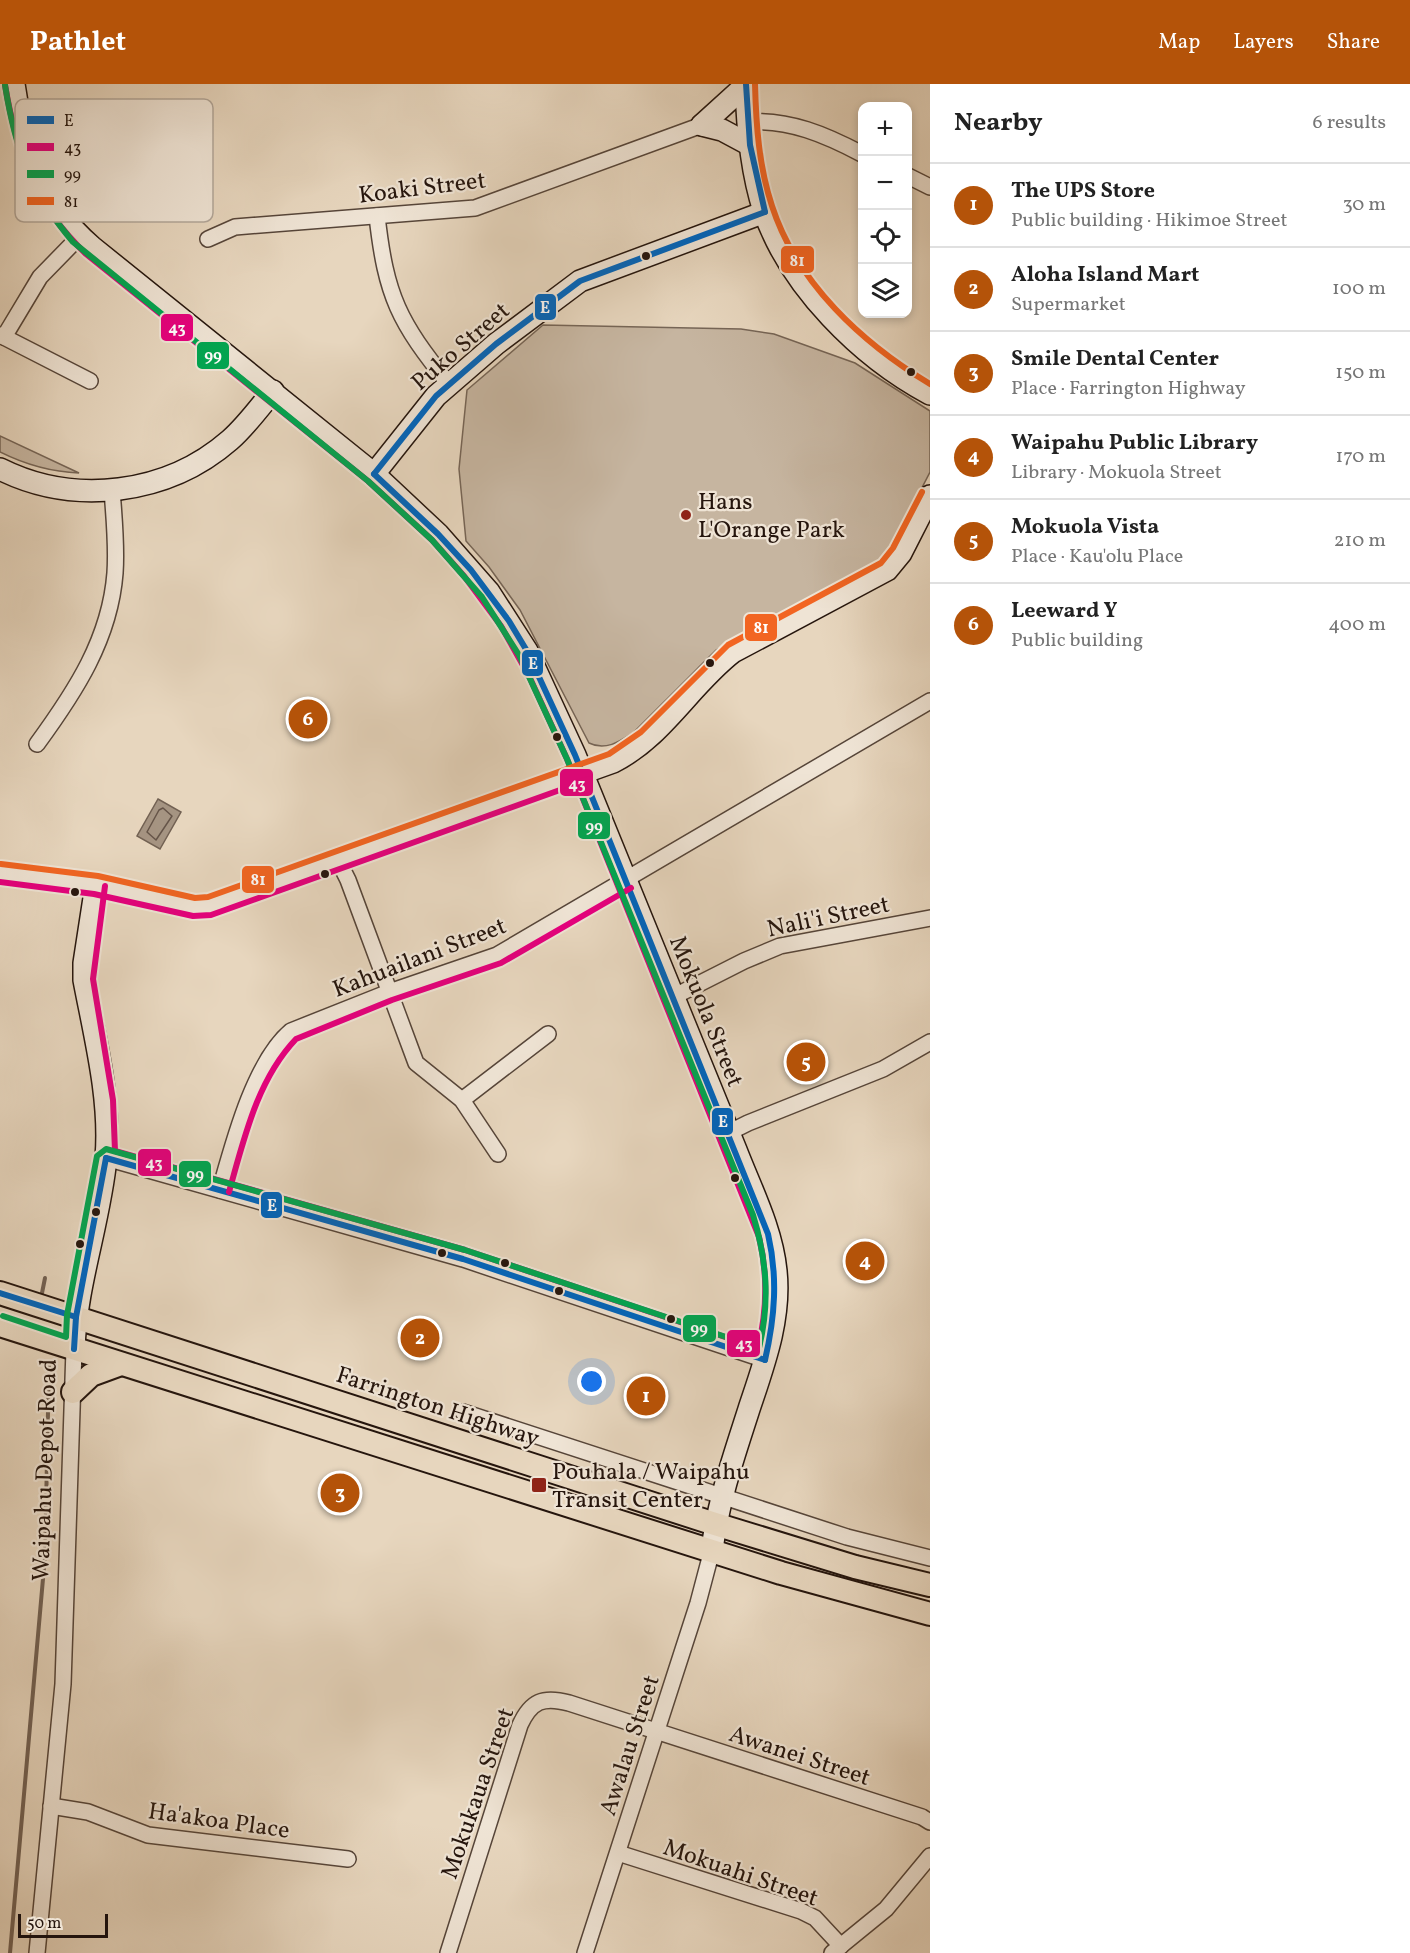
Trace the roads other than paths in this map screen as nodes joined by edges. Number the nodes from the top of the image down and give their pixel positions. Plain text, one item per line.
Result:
1 (14, 84) edge
2 (746, 84) edge
3 (16, 99) edge
4 (748, 122) junction
5 (702, 124) junction
6 (750, 145) junction
7 (858, 152) edge
8 (912, 178) edge
9 (930, 187) edge
10 (765, 212) junction
11 (377, 216) junction
12 (67, 222) edge
13 (80, 236) junction
14 (208, 239) dead end
15 (2, 336) edge
16 (90, 381) dead end
17 (449, 384) junction
18 (273, 392) junction
19 (930, 394) edge
20 (0, 469) edge
21 (374, 474) junction
22 (112, 490) junction
23 (930, 496) edge
24 (930, 701) edge
25 (37, 744) dead end
26 (582, 773) junction
27 (339, 862) junction
28 (0, 873) edge
29 (626, 880) junction
30 (96, 885) junction
31 (930, 918) edge
32 (389, 992) junction
33 (673, 997) junction
34 (548, 1034) dead end
35 (930, 1042) edge
36 (462, 1100) junction
37 (728, 1133) junction
38 (498, 1154) dead end
39 (106, 1158) junction
40 (220, 1190) junction
41 (0, 1293) edge
42 (76, 1317) junction
43 (0, 1325) edge
44 (74, 1348) junction
45 (765, 1360) junction
46 (121, 1364) junction
47 (73, 1392) junction
48 (463, 1412) dead end
49 (721, 1496) junction
50 (715, 1524) junction
51 (712, 1550) junction
52 (930, 1558) edge
53 (930, 1585) edge
54 (930, 1614) edge
55 (656, 1732) junction
56 (51, 1806) junction
57 (930, 1822) edge
58 (618, 1853) junction
59 (930, 1856) edge
60 (348, 1859) dead end
61 (836, 1950) edge
62 (37, 1953) edge
63 (448, 1953) edge
64 (585, 1953) edge

1 - 3 street, Mokuola Street
2 - 4 street
2 - 5 street
4 - 6 street
4 - 7 street
5 - 6 street
5 - 11 street, Koaki Street
6 - 10 street
8 - 9 street
10 - 17 street, Puko Street
10 - 19 street
11 - 14 street, Koaki Street
11 - 17 street
12 - 13 street, Mokuola Street
13 - 15 street
13 - 18 street, Mokuola Street
15 - 16 street
17 - 21 street, Puko Street
18 - 21 street, Mokuola Street
18 - 22 street
20 - 22 street
21 - 26 street, Mokuola Street
22 - 25 street
23 - 26 street
24 - 29 street, Kahuailani Street
26 - 27 street
26 - 29 street, Mokuola Street
27 - 30 street
27 - 32 street
28 - 30 street
29 - 32 street, Kahuailani Street
29 - 33 street, Mokuola Street
30 - 39 street, Waipahu Depot Road
31 - 33 street, Nali'i Street
32 - 36 street
32 - 40 street, Kahuailani Street
33 - 37 street, Mokuola Street
34 - 36 street
35 - 37 street
36 - 38 street
37 - 45 street, Mokuola Street
39 - 40 street
39 - 42 street, Waipahu Depot Road
40 - 45 street
41 - 42 main road, Farrington Highway
42 - 44 street, Waipahu Depot Road
42 - 50 main road, Farrington Highway
43 - 44 main road
44 - 46 main road
44 - 47 street, Waipahu Depot Road
45 - 49 street, Mokuola Street
46 - 47 main road
46 - 51 main road
47 - 56 street, Waipahu Depot Road
48 - 49 street
49 - 50 street, Mokuola Street
49 - 52 street
50 - 51 street, Mokuola Street
50 - 53 main road, Farrington Highway
51 - 54 main road
51 - 55 street, Awalau Street
55 - 57 street, Awanei Street
55 - 58 street, Awalau Street
55 - 63 street, Mokukaua Street
56 - 60 street, Ha'akoa Place
56 - 62 street, Waipahu Depot Road
58 - 61 street, Mokuahi Street
58 - 64 street, Awalau Street
59 - 61 street

